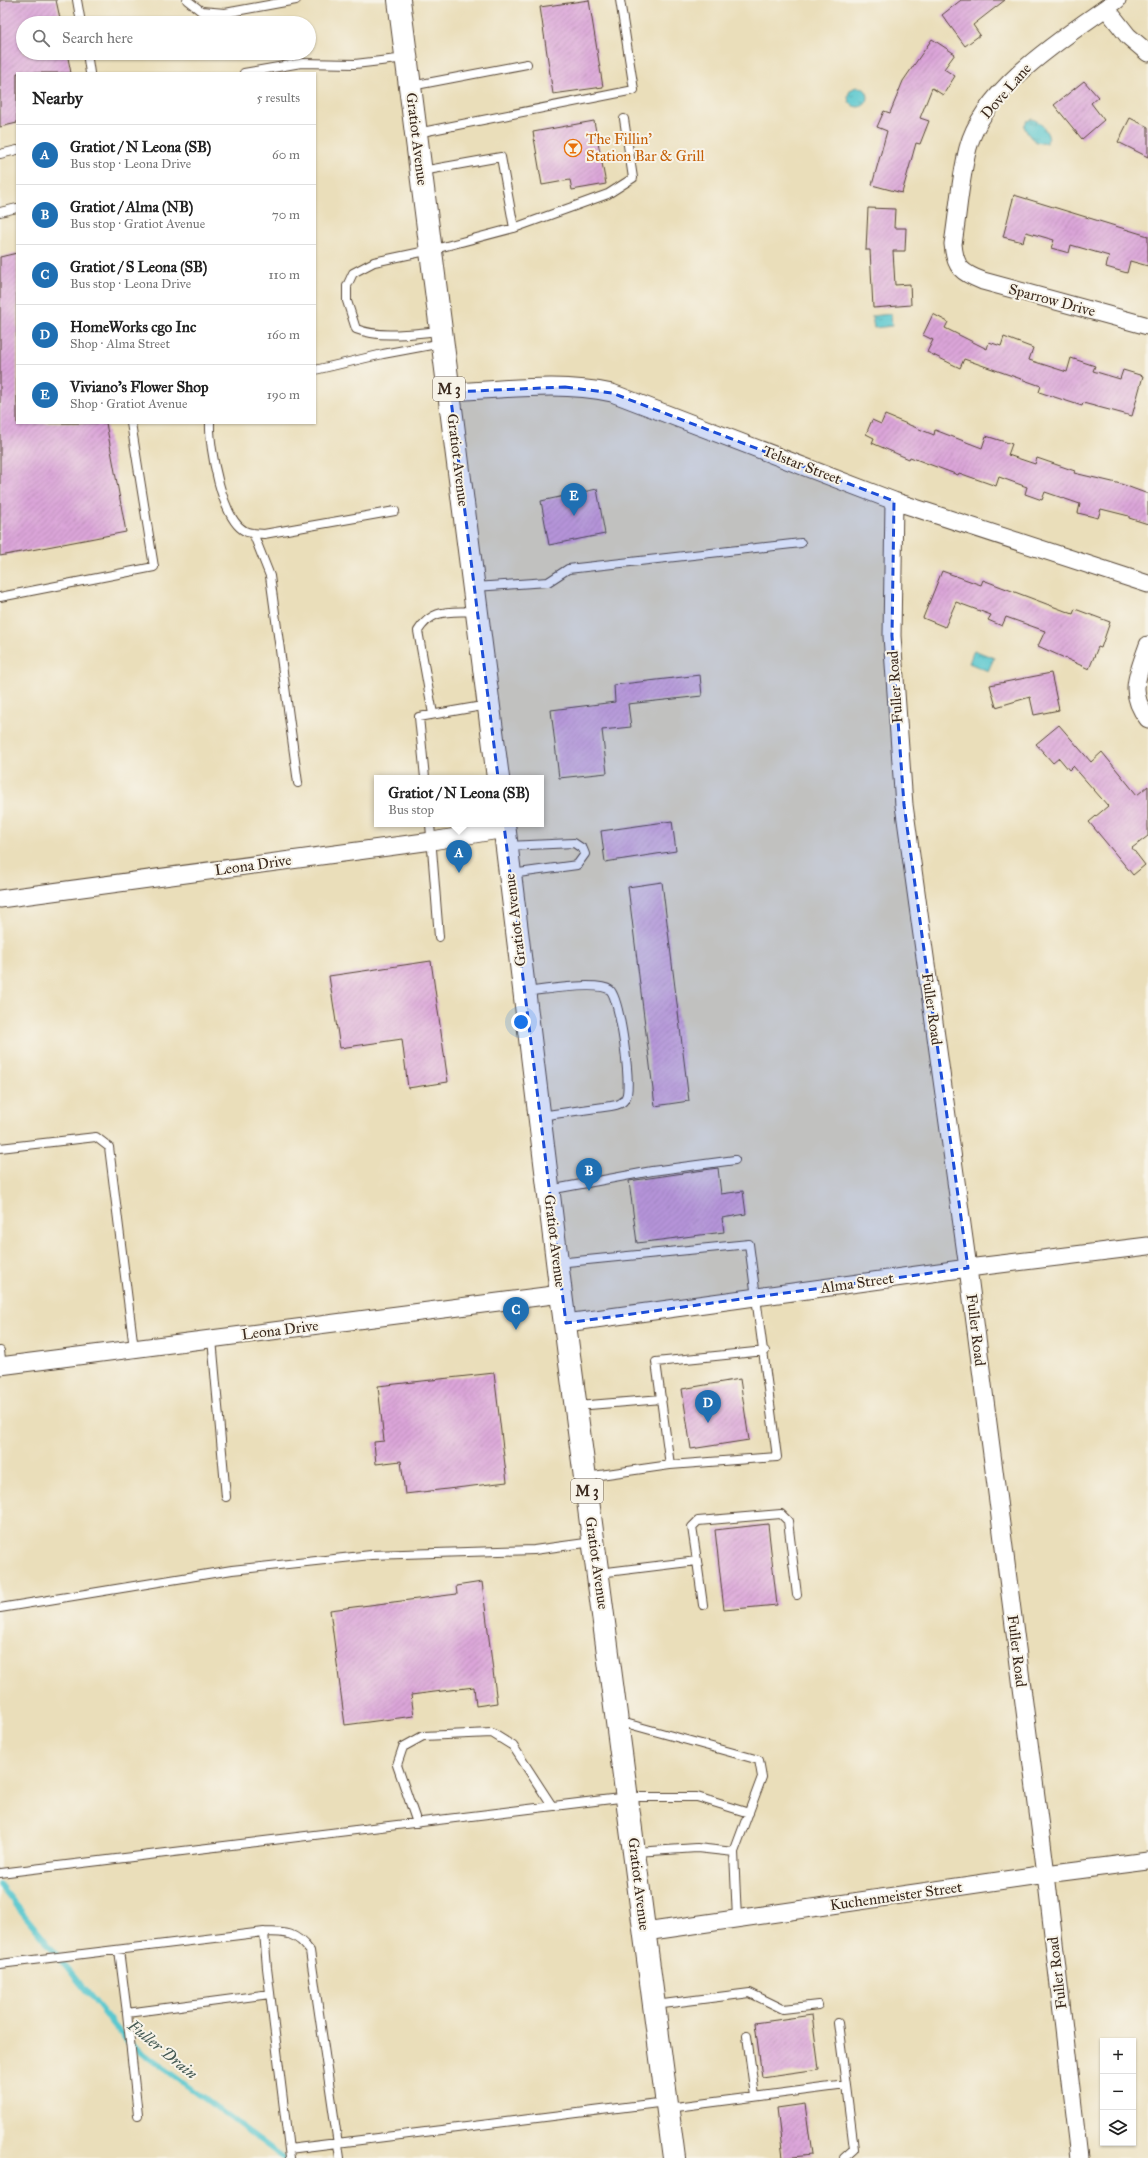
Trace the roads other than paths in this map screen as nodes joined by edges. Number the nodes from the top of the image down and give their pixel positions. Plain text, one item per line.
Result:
1 (77, 0) edge
2 (187, 0) edge
3 (296, 0) edge
4 (399, 0) edge
5 (620, 0) edge
6 (1112, 4) edge
7 (80, 16) edge
8 (1148, 53) edge
9 (406, 58) junction
10 (88, 60) edge
11 (527, 64) dead end
12 (90, 72) edge
13 (250, 72) edge
14 (410, 86) junction
15 (624, 119) dead end
16 (416, 133) junction
17 (16, 150) edge
18 (0, 154) edge
19 (421, 171) junction
20 (16, 208) edge
21 (0, 212) edge
22 (514, 228) junction
23 (431, 250) junction
24 (960, 268) joint
25 (1148, 326) edge
26 (442, 337) junction
27 (316, 370) edge
28 (450, 392) junction
29 (131, 424) edge
30 (210, 424) edge
31 (894, 501) junction
32 (395, 511) dead end
33 (253, 533) junction
34 (801, 543) dead end
35 (1148, 584) edge
36 (474, 587) junction
37 (0, 597) edge
38 (477, 611) junction
39 (1148, 645) edge
40 (489, 705) junction
41 (433, 714) junction
42 (1148, 719) edge
43 (425, 775) edge
44 (498, 775) edge
45 (298, 782) dead end
46 (430, 827) edge
47 (505, 833) edge
48 (432, 841) junction
49 (510, 874) junction
50 (0, 899) edge
51 (439, 937) dead end
52 (524, 992) junction
53 (539, 1116) junction
54 (0, 1148) edge
55 (735, 1160) dead end
56 (548, 1190) junction
57 (1148, 1246) edge
58 (557, 1263) junction
59 (968, 1268) junction
60 (561, 1294) junction
61 (756, 1297) junction
62 (566, 1323) junction
63 (212, 1339) junction
64 (134, 1349) junction
65 (765, 1351) junction
66 (1, 1361) edge
67 (662, 1400) junction
68 (576, 1406) junction
69 (670, 1465) junction
70 (586, 1477) junction
71 (226, 1497) dead end
72 (594, 1542) junction
73 (697, 1561) junction
74 (598, 1573) junction
75 (797, 1594) dead end
76 (703, 1605) dead end
77 (0, 1608) edge
78 (618, 1720) junction
79 (628, 1797) junction
80 (552, 1806) junction
81 (749, 1813) junction
82 (416, 1823) junction
83 (635, 1852) junction
84 (734, 1852) junction
85 (1148, 1861) edge
86 (0, 1873) edge
87 (1046, 1874) junction
88 (736, 1919) junction
89 (264, 1932) junction
90 (645, 1932) junction
91 (119, 1950) junction
92 (0, 1964) edge
93 (270, 1994) junction
94 (818, 2005) dead end
95 (654, 2006) junction
96 (127, 2013) junction
97 (838, 2023) dead end
98 (747, 2036) dead end
99 (846, 2085) junction
100 (755, 2096) junction
101 (667, 2105) junction
102 (138, 2115) dead end
103 (338, 2142) junction
104 (289, 2149) junction
105 (290, 2158) edge
106 (340, 2158) edge
107 (674, 2158) edge
108 (844, 2158) edge
109 (1079, 2158) edge

1 - 7 lane
2 - 3 lane
4 - 9 main road, Gratiot Avenue / M 3
5 - 16 lane
6 - 8 street
6 - 24 street, Dove Lane
9 - 13 lane
9 - 14 main road, Gratiot Avenue / M 3
10 - 12 lane
11 - 14 lane
14 - 16 main road, Gratiot Avenue / M 3
15 - 22 lane
16 - 19 main road, Gratiot Avenue / M 3
17 - 18 lane
19 - 22 lane
19 - 23 main road, Gratiot Avenue / M 3
20 - 21 lane
22 - 23 lane
23 - 26 main road, Gratiot Avenue / M 3
23 - 26 lane
24 - 25 street, Sparrow Drive
26 - 27 lane
26 - 28 main road, Gratiot Avenue / M 3
28 - 31 street, Telstar Street
28 - 36 main road, Gratiot Avenue / M 3
29 - 37 lane
30 - 33 lane
31 - 35 street, Telstar Street
31 - 59 street, Fuller Road
32 - 33 lane
33 - 45 lane
34 - 36 lane
36 - 38 main road, Gratiot Avenue / M 3
38 - 40 main road, Gratiot Avenue / M 3
38 - 41 lane
39 - 42 street
40 - 41 lane
40 - 44 main road, Gratiot Avenue / M 3
41 - 43 lane
46 - 48 lane
47 - 48 street, Leona Drive
47 - 49 main road, Gratiot Avenue / M 3
47 - 49 lane
48 - 50 street, Leona Drive
48 - 51 lane
49 - 52 main road, Gratiot Avenue / M 3
52 - 53 main road, Gratiot Avenue / M 3
52 - 53 lane
53 - 56 main road, Gratiot Avenue / M 3
54 - 64 lane
55 - 56 lane
56 - 58 main road, Gratiot Avenue / M 3
57 - 59 street, Alma Street
58 - 60 main road, Gratiot Avenue / M 3
58 - 61 lane
59 - 61 street, Alma Street
59 - 87 street, Fuller Road
60 - 62 main road, Gratiot Avenue / M 3
60 - 63 street, Leona Drive
61 - 62 street, Alma Street
61 - 65 lane
62 - 68 main road, Gratiot Avenue / M 3
63 - 64 street, Leona Drive
63 - 71 lane
64 - 66 street, Leona Drive
65 - 67 lane
65 - 69 lane
67 - 68 lane
67 - 69 lane
68 - 70 main road, Gratiot Avenue / M 3
69 - 70 lane
70 - 72 main road, Gratiot Avenue / M 3
72 - 74 main road, Gratiot Avenue / M 3
72 - 77 lane
73 - 74 lane
73 - 75 lane
73 - 76 lane
74 - 78 main road, Gratiot Avenue / M 3
78 - 79 main road, Gratiot Avenue / M 3
78 - 81 lane
79 - 80 lane
79 - 81 lane
79 - 83 main road, Gratiot Avenue / M 3
80 - 82 lane
80 - 82 lane
81 - 84 lane
82 - 86 lane
83 - 84 lane
83 - 90 main road, Gratiot Avenue / M 3
84 - 88 lane
85 - 87 street, Kuchenmeister Street
87 - 88 street, Kuchenmeister Street
87 - 109 street, Fuller Road
88 - 90 street, Kuchenmeister Street
89 - 91 lane
89 - 93 lane
89 - 103 lane
90 - 95 main road, Gratiot Avenue / M 3
91 - 92 lane
91 - 96 lane
93 - 96 lane
93 - 104 lane
94 - 95 lane
95 - 101 main road, Gratiot Avenue / M 3
96 - 102 lane
97 - 99 lane
98 - 100 lane
99 - 100 lane
99 - 108 lane
100 - 101 lane
101 - 103 lane
101 - 107 main road, Gratiot Avenue / M 3
103 - 104 lane
103 - 106 lane
104 - 105 lane

